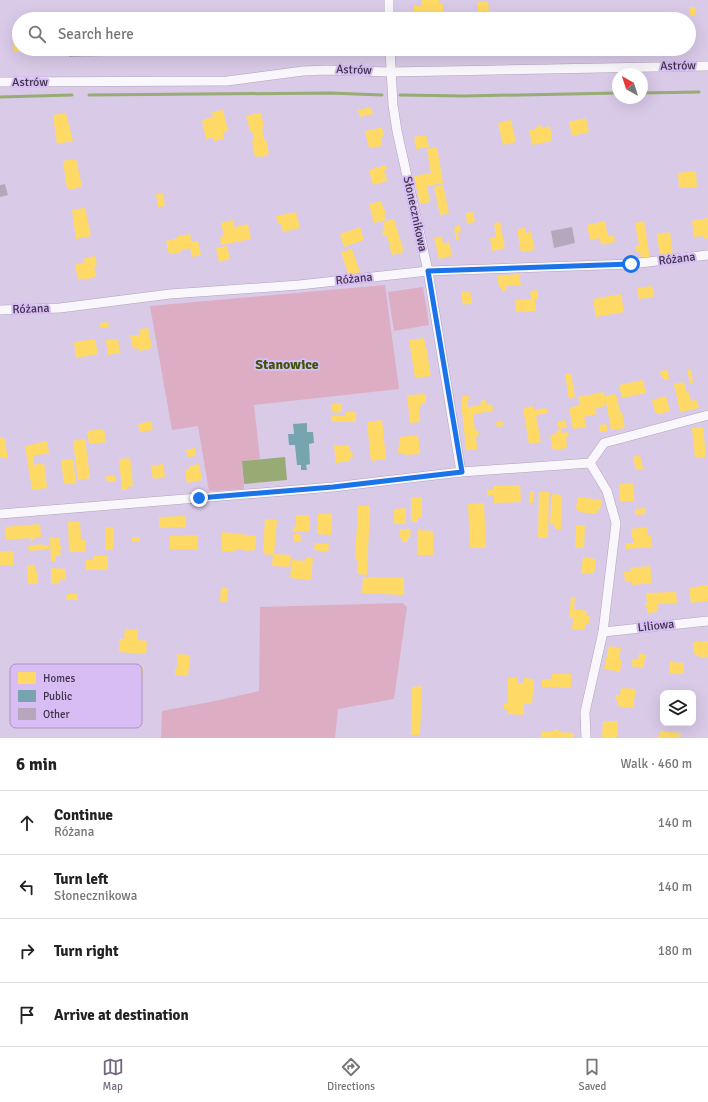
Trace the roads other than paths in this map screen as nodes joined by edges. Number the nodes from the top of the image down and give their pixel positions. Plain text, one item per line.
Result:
1 (389, 0) edge
2 (389, 12) edge
3 (390, 56) edge
4 (708, 66) edge
5 (390, 72) junction
6 (0, 82) edge
7 (708, 255) edge
8 (428, 271) junction
9 (0, 310) edge
10 (708, 415) edge
11 (590, 463) junction
12 (462, 472) junction
13 (0, 514) edge
14 (708, 621) edge
15 (603, 632) junction
16 (586, 738) edge

1 - 2 street
3 - 5 street, Słonecznikowa
4 - 5 street, Astrów
5 - 6 street, Astrów
5 - 8 street, Słonecznikowa
7 - 8 street, Różana
8 - 9 street, Różana
8 - 12 street, Słonecznikowa
10 - 11 street
11 - 12 street
11 - 15 street
12 - 13 street
14 - 15 street, Liliowa
15 - 16 street

